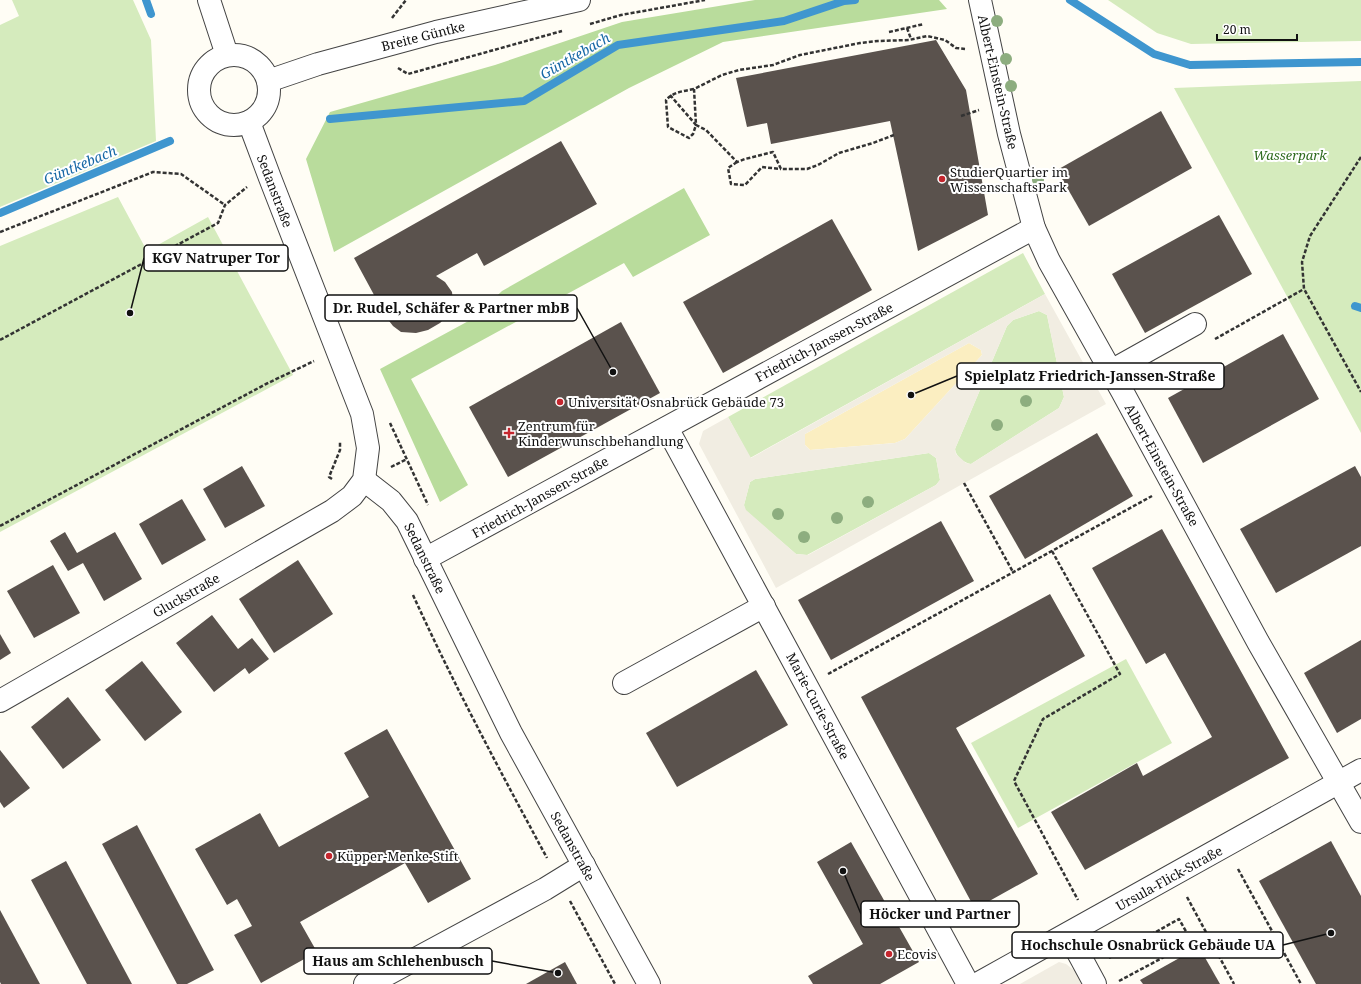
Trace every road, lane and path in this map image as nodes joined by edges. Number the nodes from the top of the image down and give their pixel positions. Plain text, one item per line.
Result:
1 (209, 0) edge
2 (579, 0) edge
3 (705, 0) edge
4 (980, 2) edge
5 (924, 24) dead end
6 (583, 25) dead end
7 (907, 28) junction
8 (568, 30) dead end
9 (889, 32) dead end
10 (911, 40) junction
11 (989, 42) junction
12 (227, 56) junction
13 (408, 74) dead end
14 (268, 81) junction
15 (694, 89) junction
16 (670, 95) junction
17 (250, 122) junction
18 (696, 126) junction
19 (894, 135) dead end
20 (1361, 158) edge
21 (737, 162) junction
22 (781, 169) junction
23 (248, 187) dead end
24 (225, 205) junction
25 (1034, 228) junction
26 (0, 232) edge
27 (1195, 324) dead end
28 (0, 340) edge
29 (336, 351) junction
30 (1111, 371) junction
31 (1361, 392) edge
32 (667, 428) junction
33 (407, 459) dead end
34 (364, 480) junction
35 (964, 483) dead end
36 (1173, 484) junction
37 (429, 507) dead end
38 (0, 526) edge
39 (1052, 551) junction
40 (425, 559) junction
41 (1013, 572) junction
42 (764, 606) junction
43 (624, 683) dead end
44 (807, 686) junction
45 (0, 701) edge
46 (1361, 770) edge
47 (1339, 783) junction
48 (1361, 822) edge
49 (584, 865) junction
50 (1238, 869) dead end
51 (1187, 897) dead end
52 (1090, 922) junction
53 (1068, 934) junction
54 (1207, 934) junction
55 (1192, 942) junction
56 (1106, 959) dead end
57 (1119, 982) dead end
58 (365, 984) edge
59 (649, 984) edge
60 (968, 984) edge
61 (977, 984) edge
62 (1095, 984) edge
63 (1234, 984) edge
64 (1301, 984) edge

1 - 12 street
2 - 14 street, Breite Güntke
3 - 6 path
4 - 11 street, Albert-Einstein-Straße
5 - 7 path
7 - 9 path
7 - 10 path
8 - 13 path
10 - 11 path
10 - 15 path
11 - 25 street, Albert-Einstein-Straße
12 - 14 street
12 - 17 street
14 - 17 street
15 - 16 path
15 - 18 path
16 - 18 path
16 - 18 path
17 - 29 street, Sedanstraße
18 - 21 path
19 - 22 path
20 - 31 path
21 - 22 path
21 - 22 path
23 - 24 path
24 - 26 path
24 - 28 path
25 - 30 street, Albert-Einstein-Straße
25 - 32 street, Friedrich-Janssen-Straße
27 - 30 street
29 - 34 street, Sedanstraße
29 - 38 path
30 - 36 street, Albert-Einstein-Straße
32 - 40 street, Friedrich-Janssen-Straße
32 - 42 street, Marie-Curie-Straße
33 - 37 path
34 - 40 street, Sedanstraße
34 - 45 street, Gluckstraße
35 - 41 path
36 - 39 path
36 - 47 street, Albert-Einstein-Straße
39 - 41 path
39 - 52 path
40 - 49 street, Sedanstraße
41 - 44 path
42 - 43 street
42 - 44 street, Marie-Curie-Straße
44 - 60 street, Marie-Curie-Straße
46 - 47 street, Ursula-Flick-Straße
47 - 48 street, Albert-Einstein-Straße
47 - 52 street, Ursula-Flick-Straße
49 - 58 street
49 - 59 street, Sedanstraße
50 - 64 path
51 - 54 path
52 - 53 street, Ursula-Flick-Straße
53 - 61 street, Ursula-Flick-Straße
53 - 62 street
54 - 55 path
54 - 63 path
55 - 56 path
55 - 57 path

